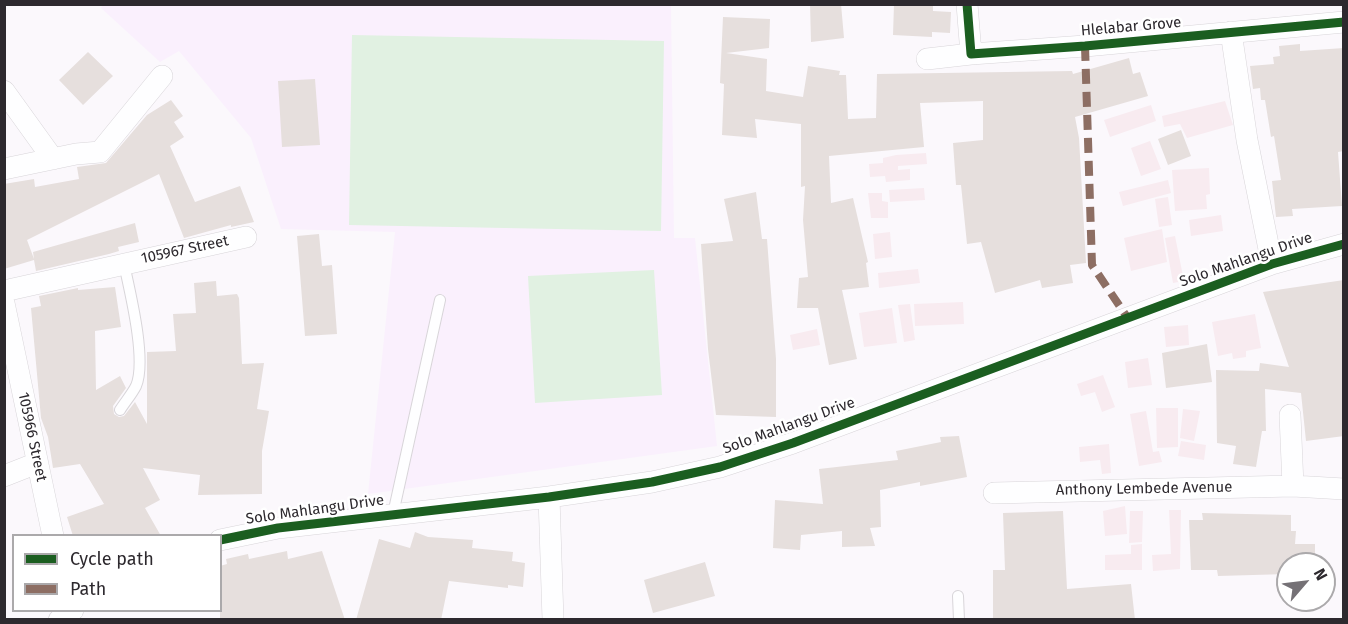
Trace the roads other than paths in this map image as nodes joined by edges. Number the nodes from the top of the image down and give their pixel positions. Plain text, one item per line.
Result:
1 (968, 4) edge
2 (1344, 22) edge
3 (1231, 32) junction
4 (971, 54) junction
5 (927, 59) dead end
6 (162, 76) dead end
7 (4, 91) edge
8 (53, 159) junction
9 (4, 169) edge
10 (246, 237) dead end
11 (1344, 244) edge
12 (124, 264) junction
13 (1272, 264) junction
14 (4, 291) edge
15 (440, 300) dead end
16 (4, 303) edge
17 (120, 410) dead end
18 (1290, 415) dead end
19 (37, 463) junction
20 (4, 476) edge
21 (1293, 486) junction
22 (1344, 489) edge
23 (994, 493) dead end
24 (549, 497) junction
25 (393, 514) junction
26 (53, 534) edge
27 (222, 540) edge
28 (958, 596) dead end
29 (553, 620) edge
30 (959, 620) edge

1 - 4 street
2 - 3 street, Hlelabar Grove
3 - 4 street, Hlelabar Grove
3 - 13 street
4 - 5 street, Hlelabar Grove
6 - 8 street
7 - 8 street
8 - 9 street
10 - 12 street, 105967 Street
11 - 13 street, Solo Mahlangu Drive
12 - 14 street, 105967 Street
12 - 17 lane, 105967 Street
13 - 24 street, Solo Mahlangu Drive
15 - 25 lane
16 - 19 street, 105966 Street
18 - 21 street
19 - 20 street
19 - 26 street, 105966 Street
21 - 22 street, Anthony Lembede Avenue
21 - 23 street, Anthony Lembede Avenue
24 - 25 street, Solo Mahlangu Drive
24 - 29 street
25 - 27 street, Solo Mahlangu Drive
28 - 30 lane

